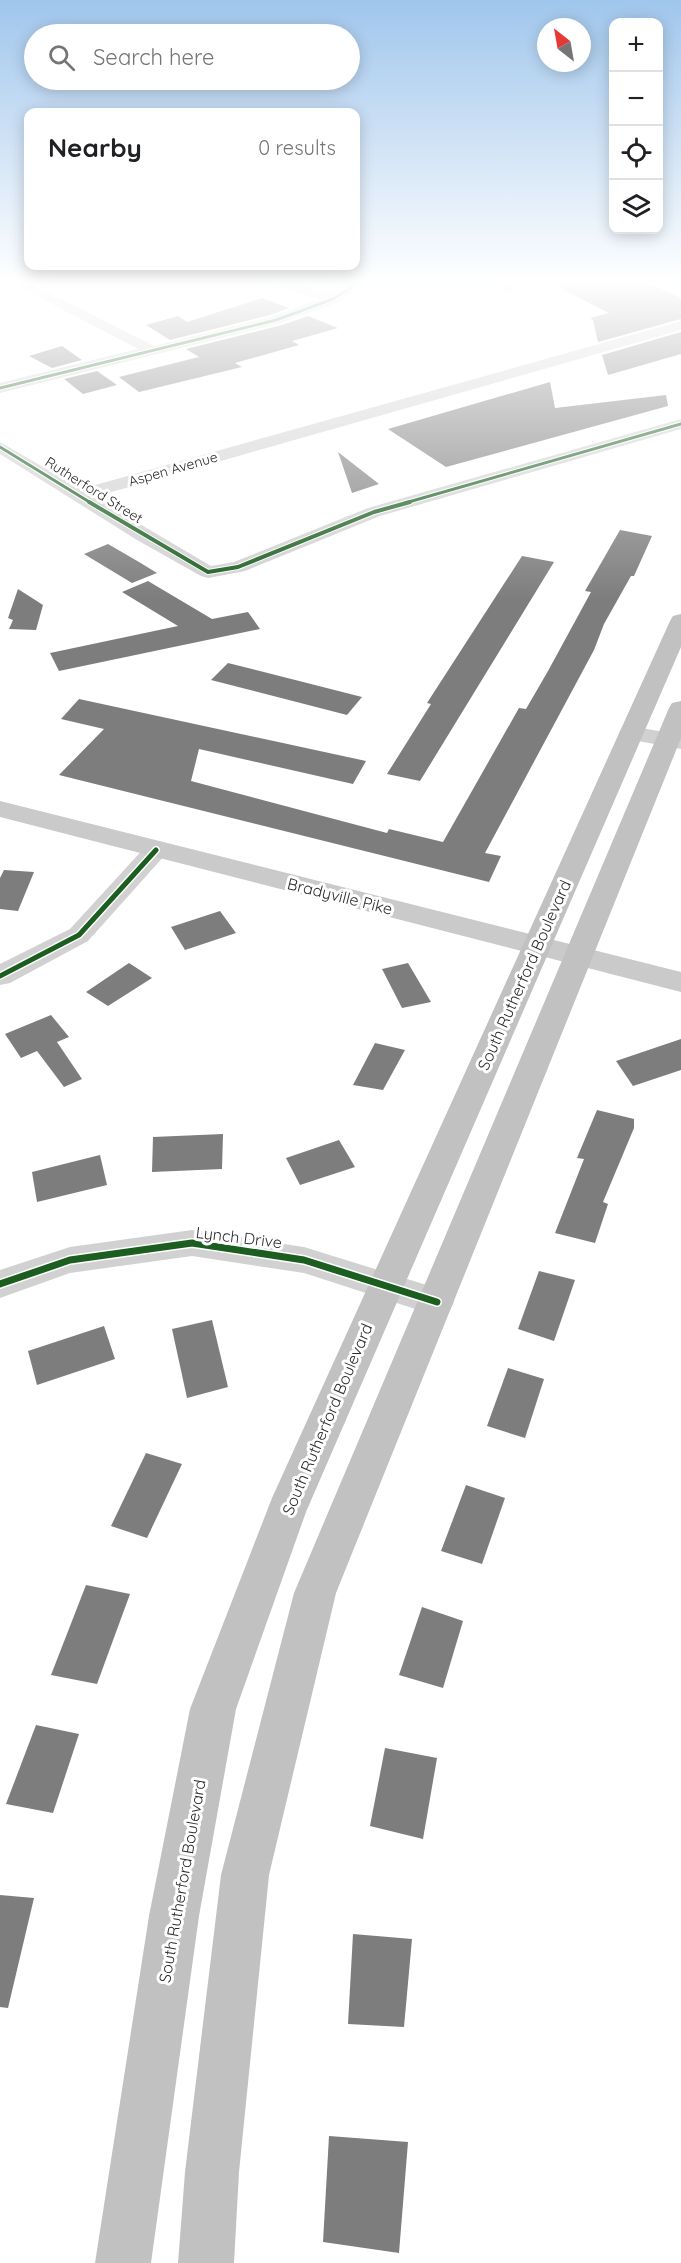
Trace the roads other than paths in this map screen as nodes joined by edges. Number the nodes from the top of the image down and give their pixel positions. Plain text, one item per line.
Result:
1 (457, 389) edge
2 (681, 424) edge
3 (0, 447) edge
4 (81, 495) junction
5 (681, 621) edge
6 (681, 708) edge
7 (630, 733) junction
8 (674, 741) edge
9 (0, 809) edge
10 (156, 849) junction
11 (538, 945) junction
12 (579, 955) junction
13 (0, 976) edge
14 (681, 982) edge
15 (0, 1284) edge
16 (385, 1285) junction
17 (437, 1302) junction
18 (123, 2263) edge
19 (206, 2263) edge

1 - 4 street, Aspen Avenue
2 - 4 street, Rutherford Street
3 - 4 street, Rutherford Street
5 - 7 highway, South Rutherford Boulevard
6 - 8 highway
7 - 8 street
7 - 11 highway, South Rutherford Boulevard
8 - 12 highway
9 - 10 main road, Bradyville Pike
10 - 11 main road, Bradyville Pike
10 - 13 street
11 - 12 main road, Bradyville Pike
11 - 16 highway, South Rutherford Boulevard
12 - 14 main road, Bradyville Pike
12 - 17 highway
15 - 16 street, Lynch Drive
16 - 17 street, Lynch Drive
16 - 18 highway, South Rutherford Boulevard
17 - 19 highway

